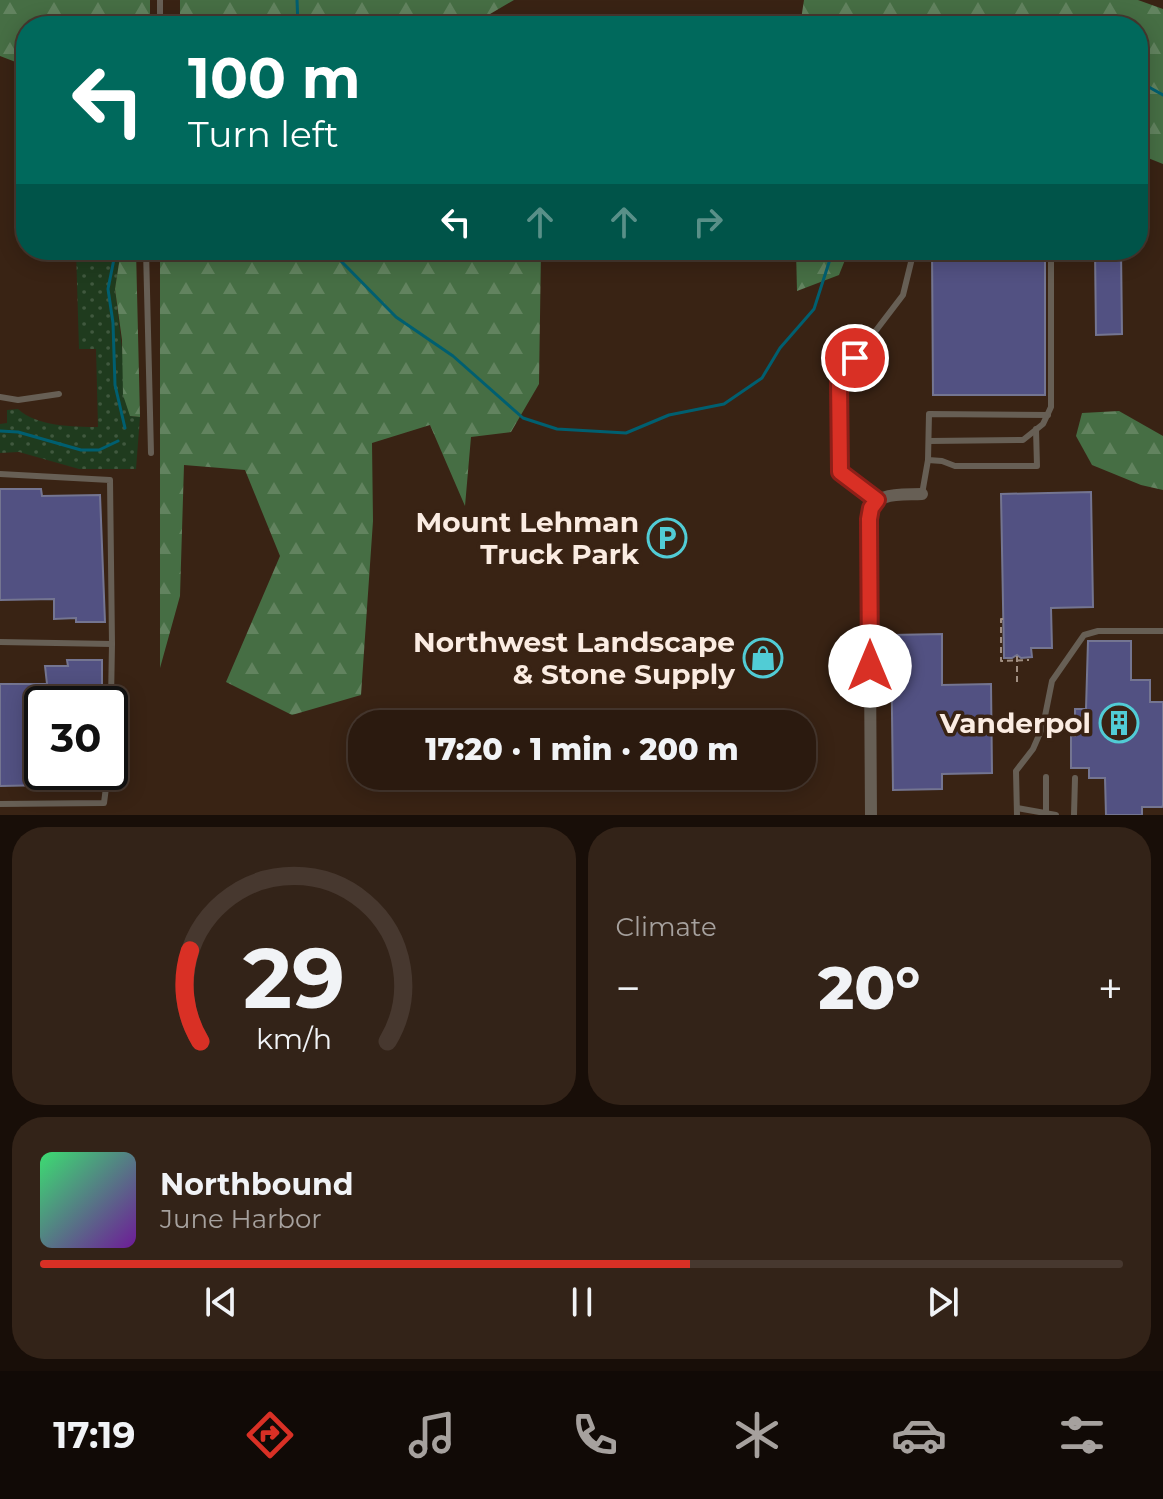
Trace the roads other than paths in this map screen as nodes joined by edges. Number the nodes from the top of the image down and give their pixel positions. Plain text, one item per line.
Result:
1 (146, 260) edge
2 (912, 260) edge
3 (1051, 260) edge
4 (59, 394) dead end
5 (0, 397) edge
6 (1048, 415) junction
7 (1036, 429) junction
8 (929, 441) junction
9 (151, 453) dead end
10 (928, 460) junction
11 (0, 474) edge
12 (922, 494) joint
13 (877, 500) junction
14 (1163, 631) edge
15 (0, 642) edge
16 (112, 644) junction
17 (111, 686) edge
18 (1046, 777) dead end
19 (1075, 778) dead end
20 (106, 790) edge
21 (0, 804) edge
22 (1017, 812) edge
23 (1046, 813) edge
24 (871, 815) edge
25 (1056, 815) edge
26 (1074, 815) edge

1 - 9 lane
2 - 13 lane
3 - 6 lane
4 - 5 lane
6 - 7 lane
6 - 8 lane
7 - 8 lane
7 - 10 lane
8 - 10 lane
10 - 12 lane
11 - 16 lane
12 - 13 street
13 - 24 street
14 - 22 lane
15 - 16 lane
16 - 17 lane
18 - 23 lane
19 - 26 lane
20 - 21 lane
22 - 23 lane
23 - 25 lane

